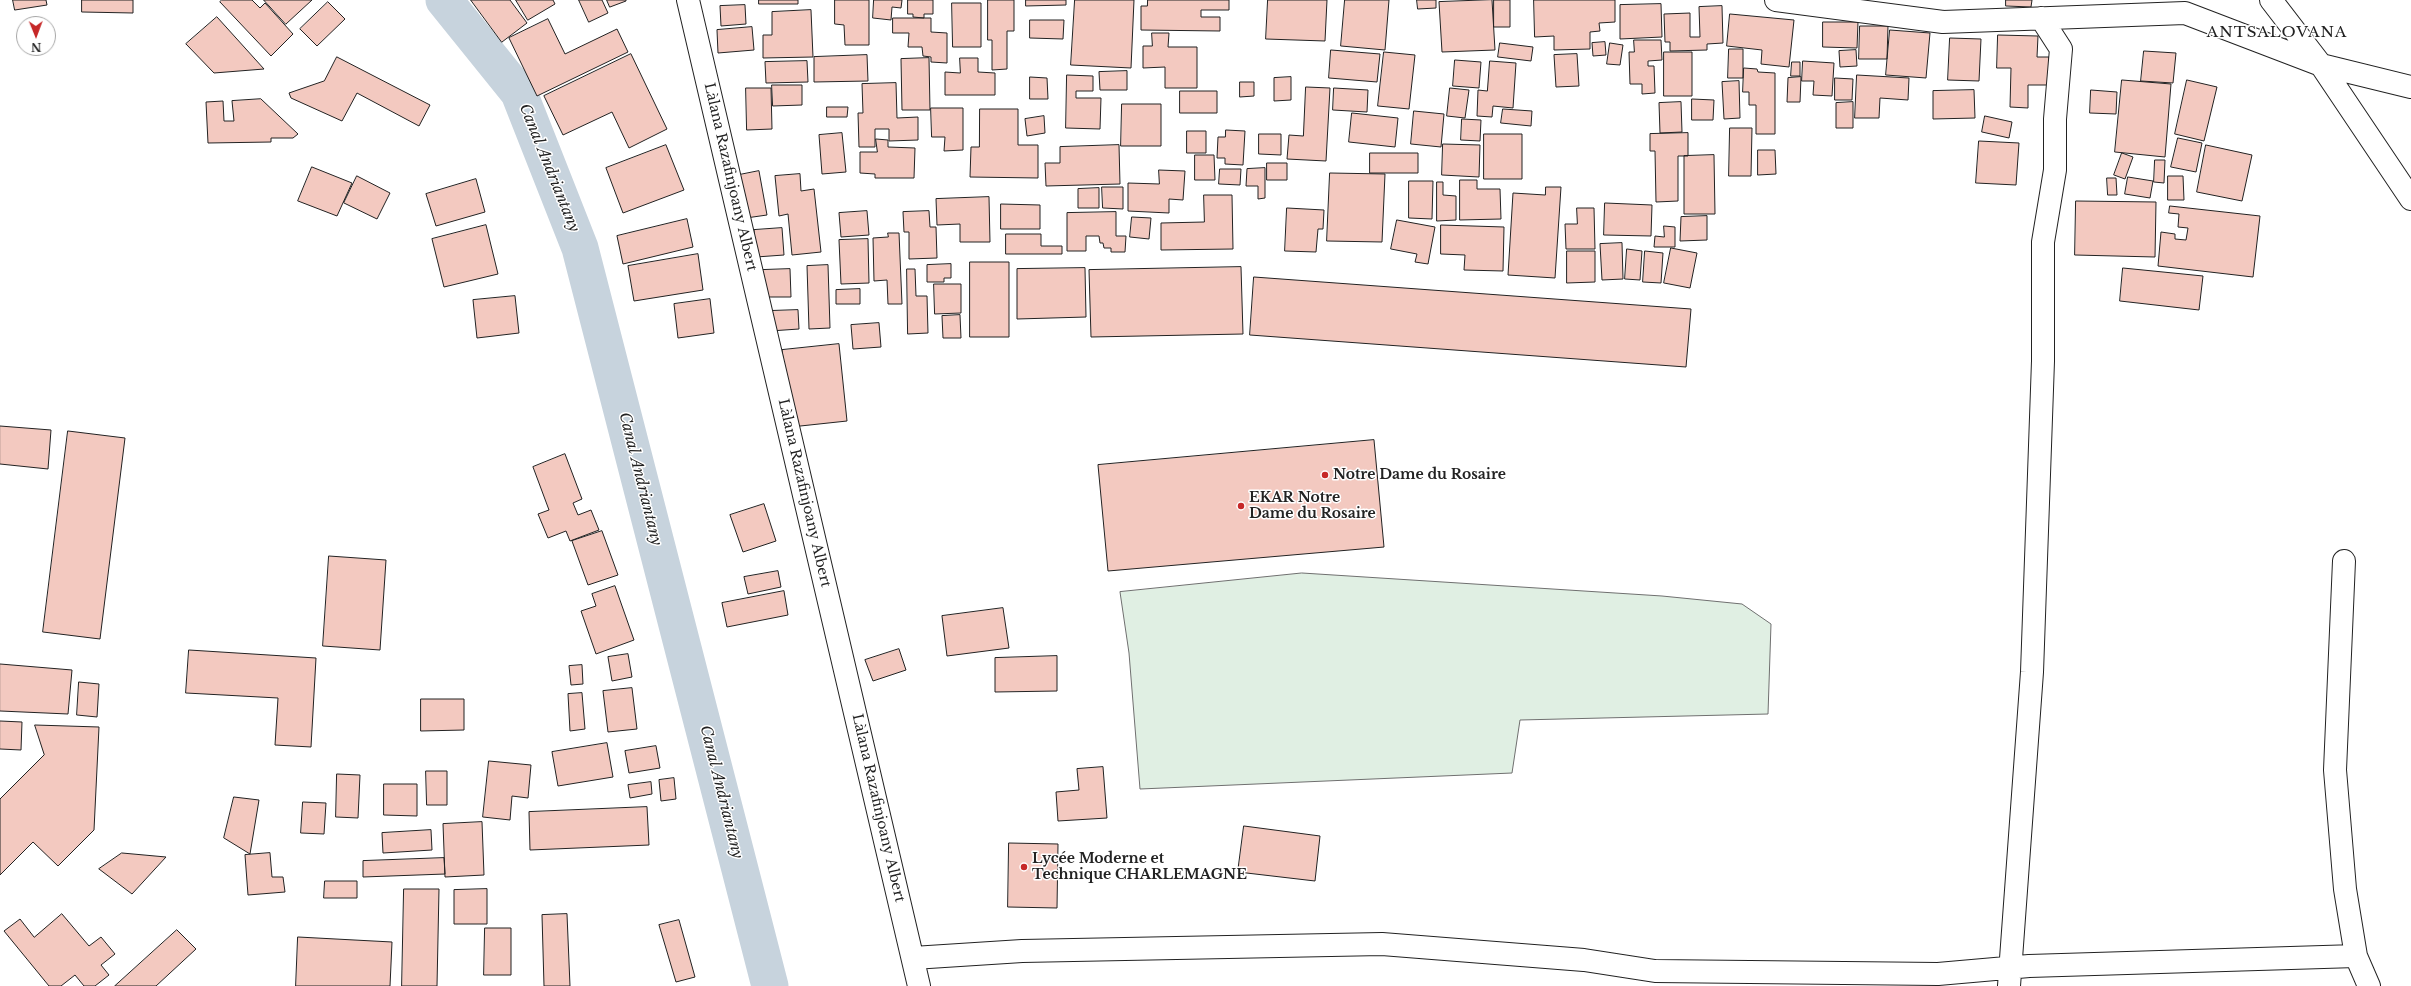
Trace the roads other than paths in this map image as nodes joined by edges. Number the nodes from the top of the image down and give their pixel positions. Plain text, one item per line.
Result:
1 (688, 0) edge
2 (1776, 0) edge
3 (2271, 0) edge
4 (2041, 18) junction
5 (2322, 65) junction
6 (2411, 87) edge
7 (2411, 199) edge
8 (2344, 561) dead end
9 (2356, 956) junction
10 (913, 958) junction
11 (2009, 977) edge
12 (919, 986) edge
13 (2369, 986) edge

1 - 10 street, Làlana Razafinjoany Albert
2 - 4 street
3 - 5 street
4 - 5 street
4 - 11 street
5 - 6 street
5 - 7 street
8 - 9 street
9 - 11 street
9 - 13 street
10 - 11 street
10 - 12 street, Làlana Razafinjoany Albert

